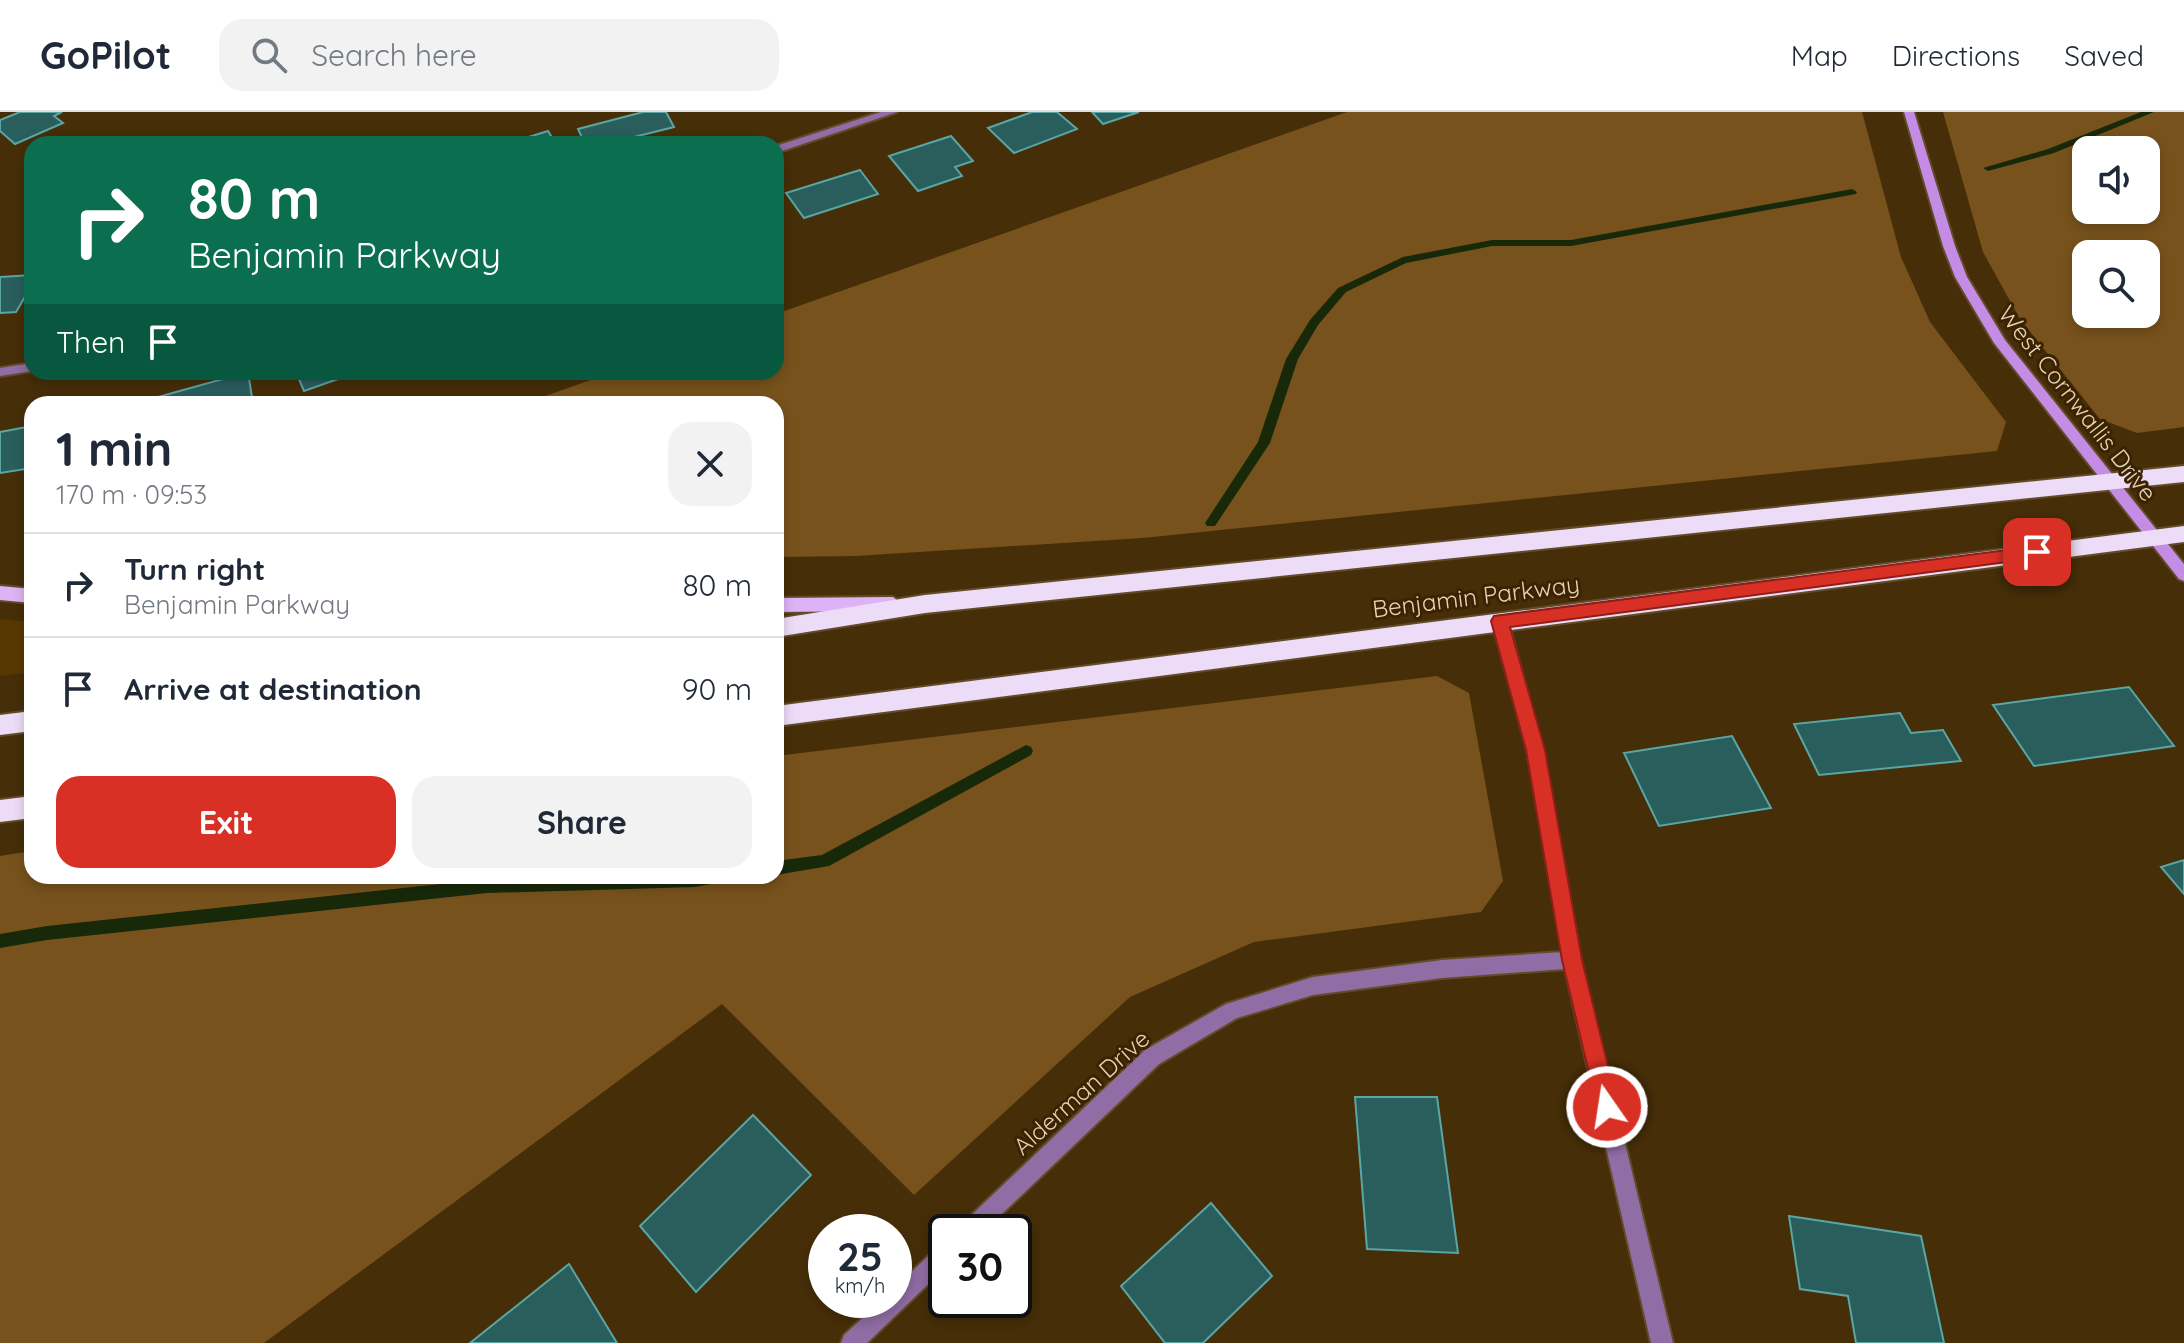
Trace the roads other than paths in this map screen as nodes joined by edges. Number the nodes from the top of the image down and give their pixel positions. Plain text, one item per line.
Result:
1 (892, 112) edge
2 (1909, 112) edge
3 (784, 147) edge
4 (24, 368) edge
5 (0, 372) edge
6 (2184, 474) edge
7 (2111, 484) junction
8 (2184, 534) edge
9 (2154, 537) junction
10 (2184, 575) edge
11 (0, 593) edge
12 (24, 595) edge
13 (925, 604) junction
14 (784, 605) edge
15 (1500, 621) junction
16 (784, 627) edge
17 (784, 715) edge
18 (24, 722) edge
19 (0, 725) edge
20 (24, 808) edge
21 (0, 811) edge
22 (1572, 960) junction
23 (987, 1214) edge
24 (928, 1270) edge
25 (852, 1343) edge
26 (1662, 1343) edge

1 - 3 street
2 - 7 street, West Cornwallis Drive
4 - 5 street
6 - 7 highway, Benjamin Parkway
7 - 9 street, West Cornwallis Drive
7 - 13 highway, Benjamin Parkway
8 - 9 highway, Benjamin Parkway
9 - 10 street, West Cornwallis Drive
9 - 15 highway, Benjamin Parkway
11 - 12 main road
13 - 14 main road, Benjamin Parkway
13 - 16 highway
15 - 17 highway, Benjamin Parkway
15 - 22 street
18 - 19 highway
20 - 21 highway
22 - 23 street, Alderman Drive
22 - 26 street
24 - 25 street

